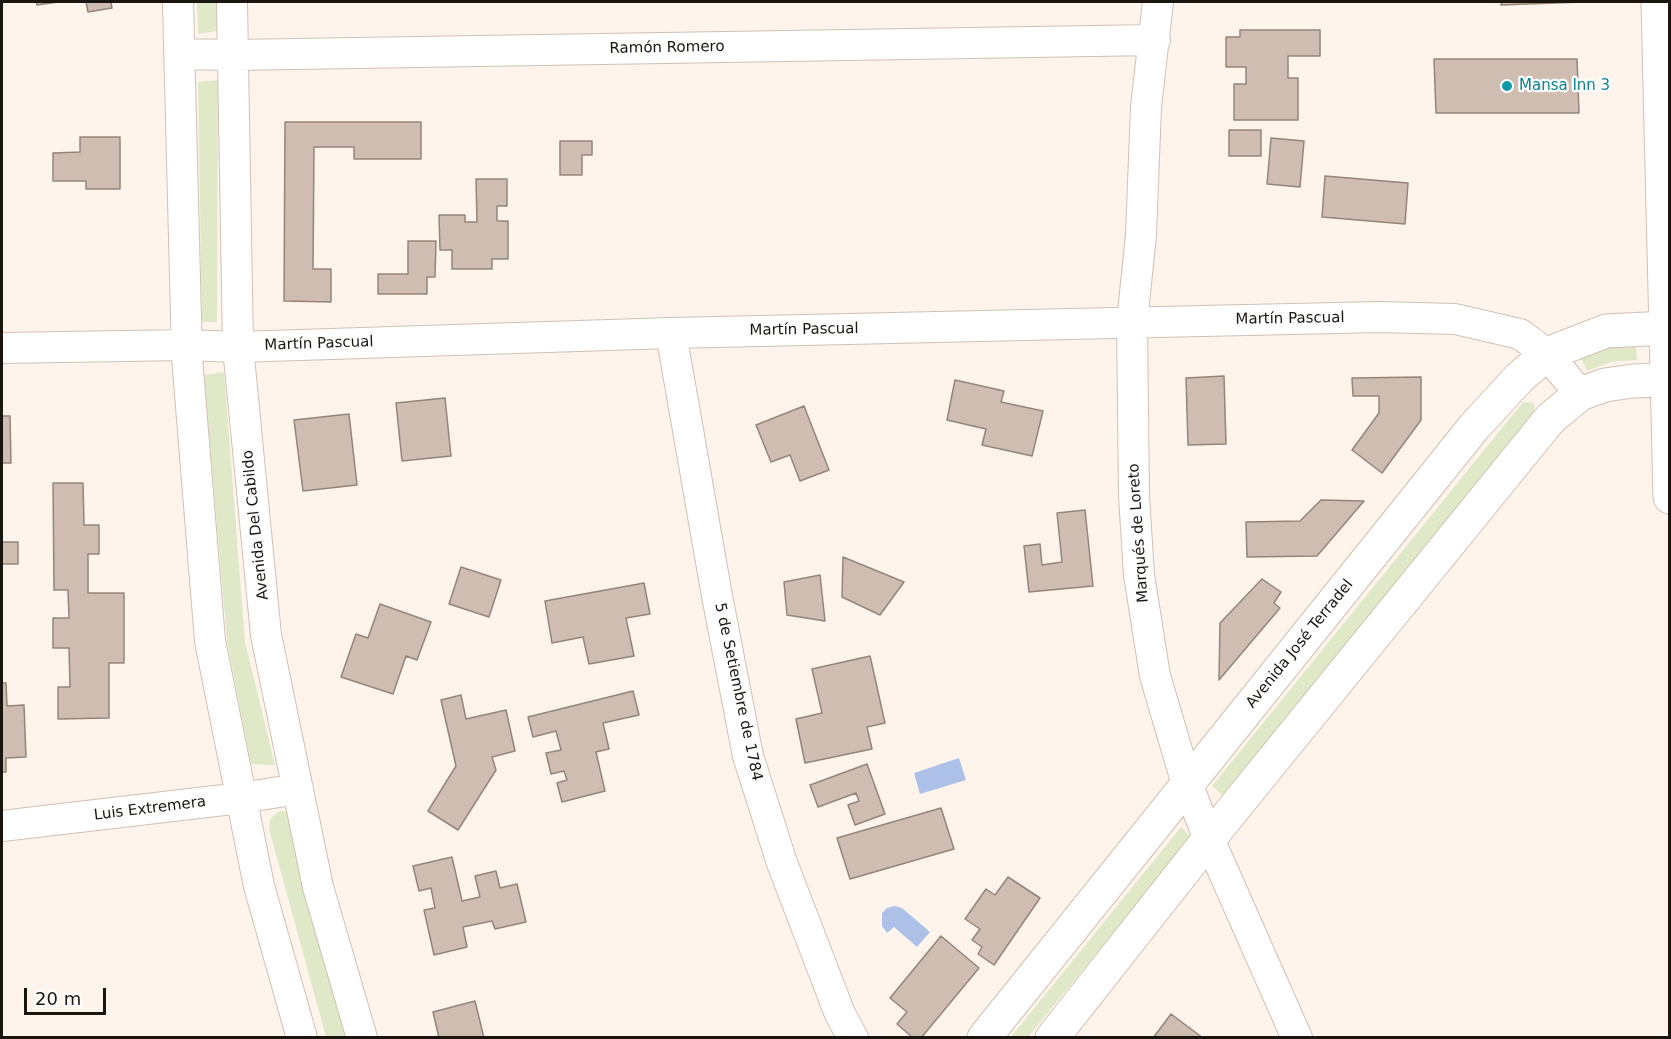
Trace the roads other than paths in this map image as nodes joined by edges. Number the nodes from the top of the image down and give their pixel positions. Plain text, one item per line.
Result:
1 (178, 2) edge
2 (232, 2) edge
3 (1158, 2) edge
4 (1658, 2) edge
5 (1155, 40) junction
6 (180, 54) junction
7 (233, 55) junction
8 (1132, 322) junction
9 (671, 333) junction
10 (186, 345) junction
11 (238, 347) junction
12 (2, 348) edge
13 (1547, 354) junction
14 (1667, 355) edge
15 (1580, 394) junction
16 (1670, 497) edge
17 (1187, 784) junction
18 (298, 789) junction
19 (241, 798) junction
20 (2, 826) edge
21 (1209, 839) junction
22 (302, 1038) edge
23 (362, 1038) edge
24 (853, 1038) edge
25 (984, 1038) edge
26 (1052, 1038) edge
27 (1297, 1038) edge

1 - 6 street
2 - 7 street, Avenida Del Cabildo
3 - 5 street, Marqués de Loreto
4 - 14 street
5 - 7 street, Ramón Romero
5 - 8 street, Marqués de Loreto
6 - 7 street, Ramón Romero
6 - 10 street
7 - 11 street, Avenida Del Cabildo
8 - 9 street, Martín Pascual
8 - 13 street, Martín Pascual
8 - 17 street, Marqués de Loreto
9 - 11 street, Martín Pascual
9 - 24 street, 5 de Setiembre de 1784
10 - 11 street, Martín Pascual
10 - 12 street, Martín Pascual
10 - 19 street
11 - 18 street, Avenida Del Cabildo
13 - 14 street, Avenida José Terradel
13 - 15 street, Martín Pascual
13 - 17 street, Avenida José Terradel
14 - 15 street
14 - 16 street
15 - 21 street
17 - 21 street, Marqués de Loreto
17 - 25 street, Avenida José Terradel
18 - 19 street, Luis Extremera
18 - 23 street, Avenida Del Cabildo
19 - 20 street, Luis Extremera
19 - 22 street
21 - 26 street
21 - 27 street, Marqués de Loreto

